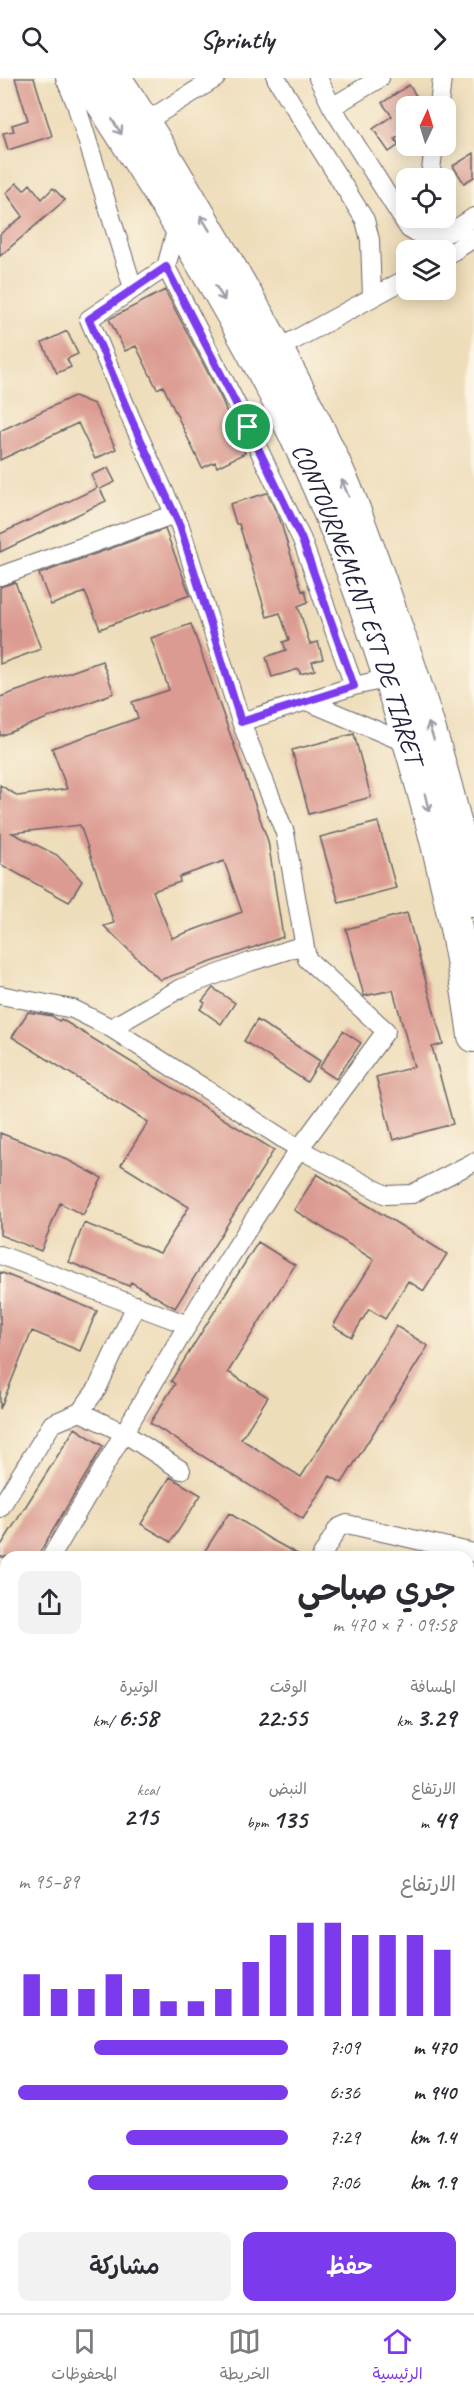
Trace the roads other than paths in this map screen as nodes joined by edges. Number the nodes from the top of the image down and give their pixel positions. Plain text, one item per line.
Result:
1 (65, 78) edge
2 (86, 78) edge
3 (115, 78) edge
4 (216, 78) edge
5 (276, 78) edge
6 (318, 78) edge
7 (442, 78) edge
8 (377, 79) edge
9 (439, 96) edge
10 (332, 107) junction
11 (145, 122) junction
12 (396, 210) edge
13 (474, 217) edge
14 (178, 223) junction
15 (425, 228) edge
16 (474, 238) edge
17 (456, 250) edge
18 (166, 267) junction
19 (396, 284) edge
20 (133, 288) junction
21 (372, 297) junction
22 (278, 349) junction
23 (175, 514) junction
24 (0, 576) edge
25 (390, 678) junction
26 (354, 686) junction
27 (307, 701) junction
28 (241, 722) junction
29 (411, 745) junction
30 (472, 892) edge
31 (304, 945) junction
32 (0, 995) edge
33 (111, 1028) junction
34 (474, 1036) edge
35 (299, 1149) junction
36 (474, 1162) edge
37 (0, 1255) edge
38 (136, 1305) junction
39 (188, 1325) junction
40 (80, 1412) junction
41 (124, 1432) junction
42 (181, 1470) dead end
43 (0, 1508) edge
44 (55, 1551) edge
45 (325, 1551) edge
46 (465, 1551) edge

1 - 20 street
2 -> 14 highway, CONTOURNEMENT EST DE TIARET
3 - 11 highway, CONTOURNEMENT EST DE TIARET
4 - 11 street
5 - 21 street
6 - 10 street
7 - 9 street
8 - 10 street
10 - 12 street
22 -> 11 highway, CONTOURNEMENT EST DE TIARET
13 - 15 street
14 - 18 street
14 -> 25 highway, CONTOURNEMENT EST DE TIARET
16 - 17 street
18 - 20 street
18 - 26 street
19 - 21 street
20 - 23 street
21 - 22 street
30 -> 22 highway, CONTOURNEMENT EST DE TIARET
23 - 24 street
23 - 28 street
25 - 26 street
25 - 29 highway, CONTOURNEMENT EST DE TIARET
26 - 27 street
27 - 28 street
27 - 29 street
28 - 31 street
29 -> 34 highway, CONTOURNEMENT EST DE TIARET
31 - 33 street
31 - 35 street
32 - 33 street
33 - 35 street
35 - 36 street
35 - 39 street
37 - 38 street
38 - 39 street
38 - 40 street
39 - 41 street
40 - 41 street
40 - 43 street
41 - 42 street
41 - 44 street
45 - 46 street

